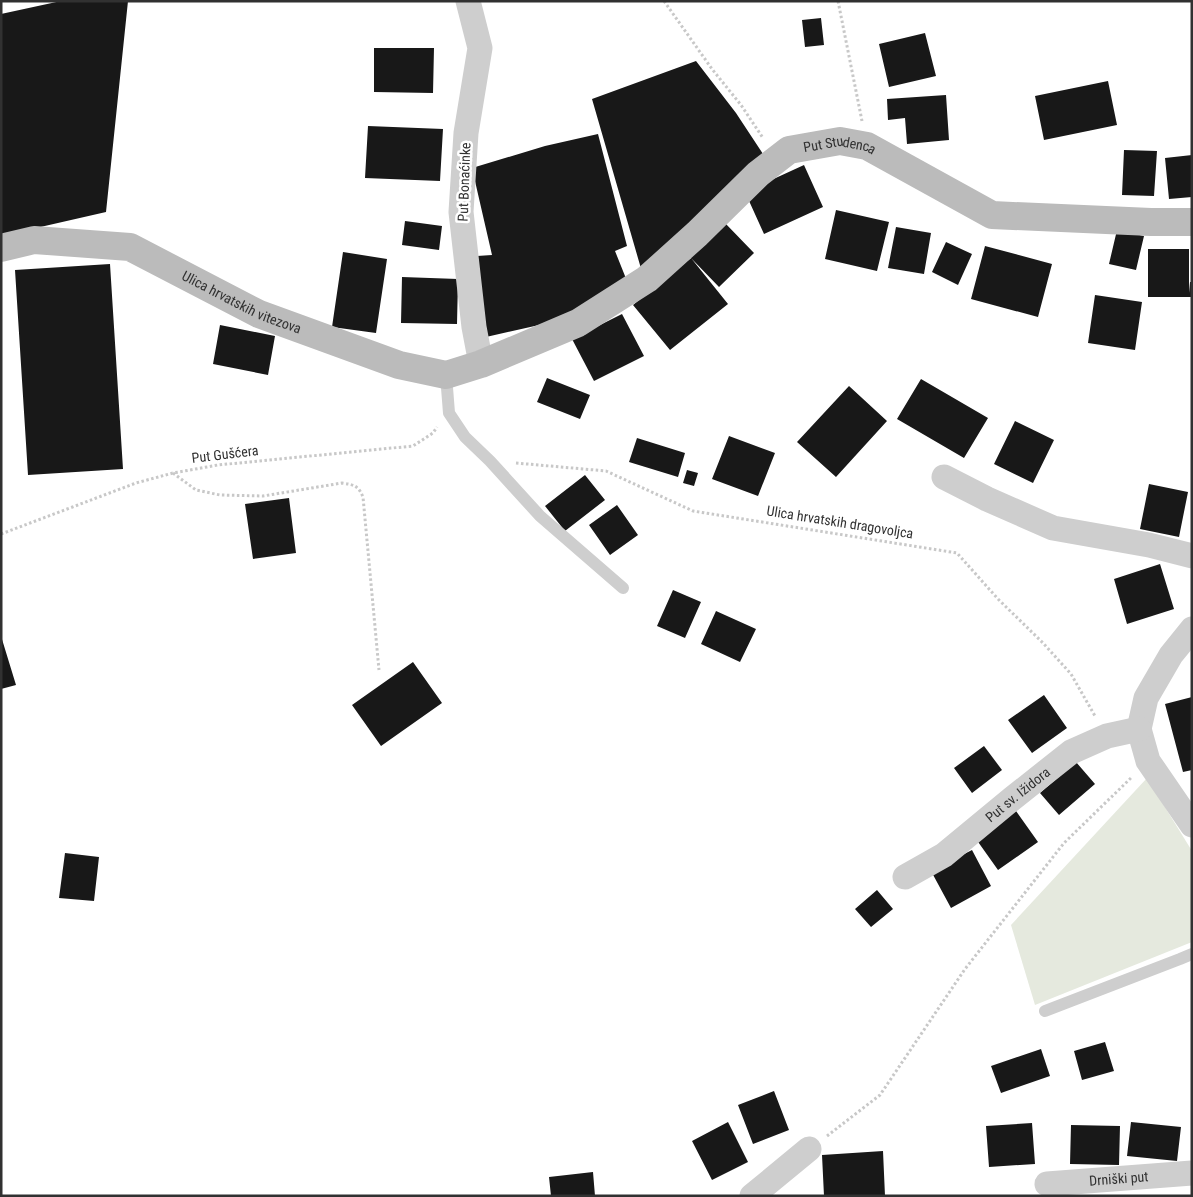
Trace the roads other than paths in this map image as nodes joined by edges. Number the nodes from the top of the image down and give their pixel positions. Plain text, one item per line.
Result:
1 (468, 1) edge
2 (1192, 222) edge
3 (1, 248) edge
4 (480, 364) junction
5 (446, 375) junction
6 (944, 477) dead end
7 (1192, 556) edge
8 (623, 588) dead end
9 (1192, 629) edge
10 (1139, 729) junction
11 (1192, 825) edge
12 (905, 877) dead end
13 (1192, 954) edge
14 (1044, 1012) dead end
15 (808, 1149) road end
16 (1192, 1173) edge
17 (1047, 1184) dead end
18 (752, 1196) edge

1 - 4 street, Put Bonaćinke
2 - 4 street, Put Studenca
3 - 5 street, Ulica hrvatskih vitezova
4 - 5 street
5 - 8 lane
6 - 7 street
9 - 10 street
10 - 11 street
10 - 12 street, Put sv. Ižidora
13 - 14 lane
15 - 18 street
16 - 17 street, Drniški put

